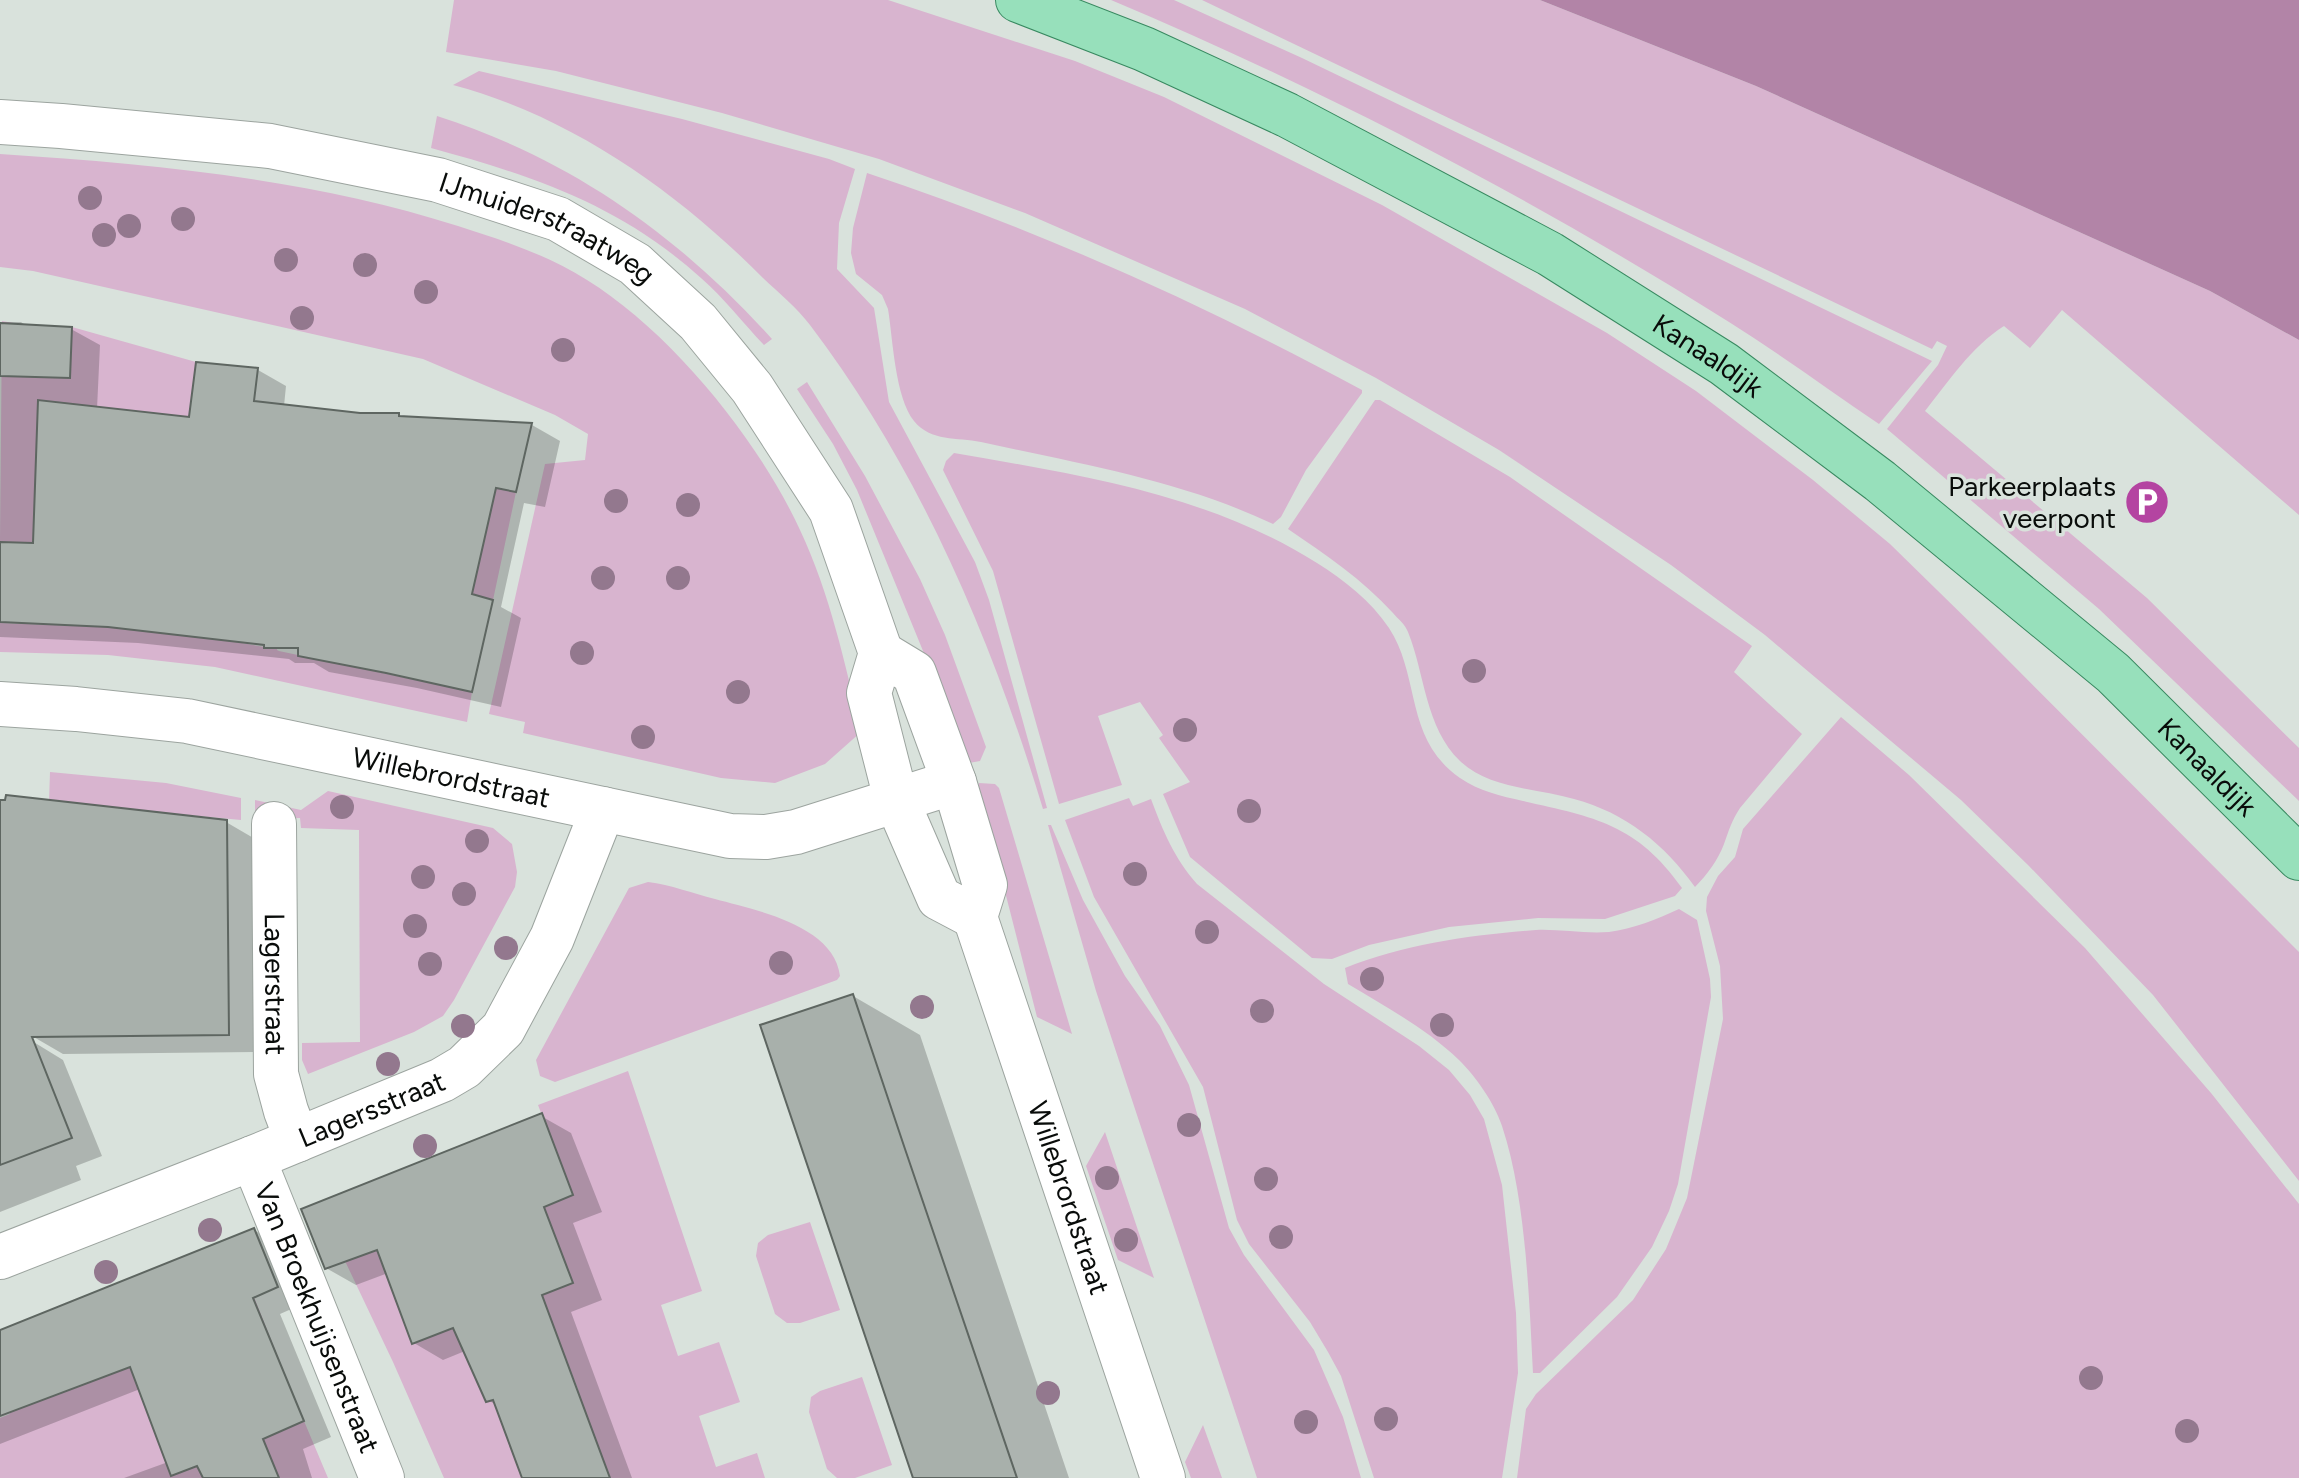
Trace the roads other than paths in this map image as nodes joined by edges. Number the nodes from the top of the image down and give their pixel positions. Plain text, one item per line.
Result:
1 (1018, 0) edge
2 (0, 122) edge
3 (881, 653) junction
4 (0, 704) edge
5 (954, 782) junction
6 (896, 799) junction
7 (603, 809) junction
8 (274, 824) dead end
9 (2299, 858) edge
10 (975, 917) junction
11 (297, 1140) junction
12 (253, 1158) junction
13 (0, 1257) edge
14 (382, 1478) edge
15 (1163, 1478) edge

1 - 9 main road, Kanaaldijk
2 - 3 street, IJmuiderstraatweg
3 - 5 street
3 - 6 street
4 - 7 street, Willebrordstraat
5 - 6 street, Willebrordstraat
5 - 10 street
6 - 7 street, Willebrordstraat
6 - 10 street
7 - 11 street, Lagersstraat
8 - 11 street, Lagerstraat
10 - 15 street, Willebrordstraat
11 - 12 street, Lagersstraat
12 - 13 street, Lagersstraat
12 - 14 street, Van Broekhuijsenstraat

